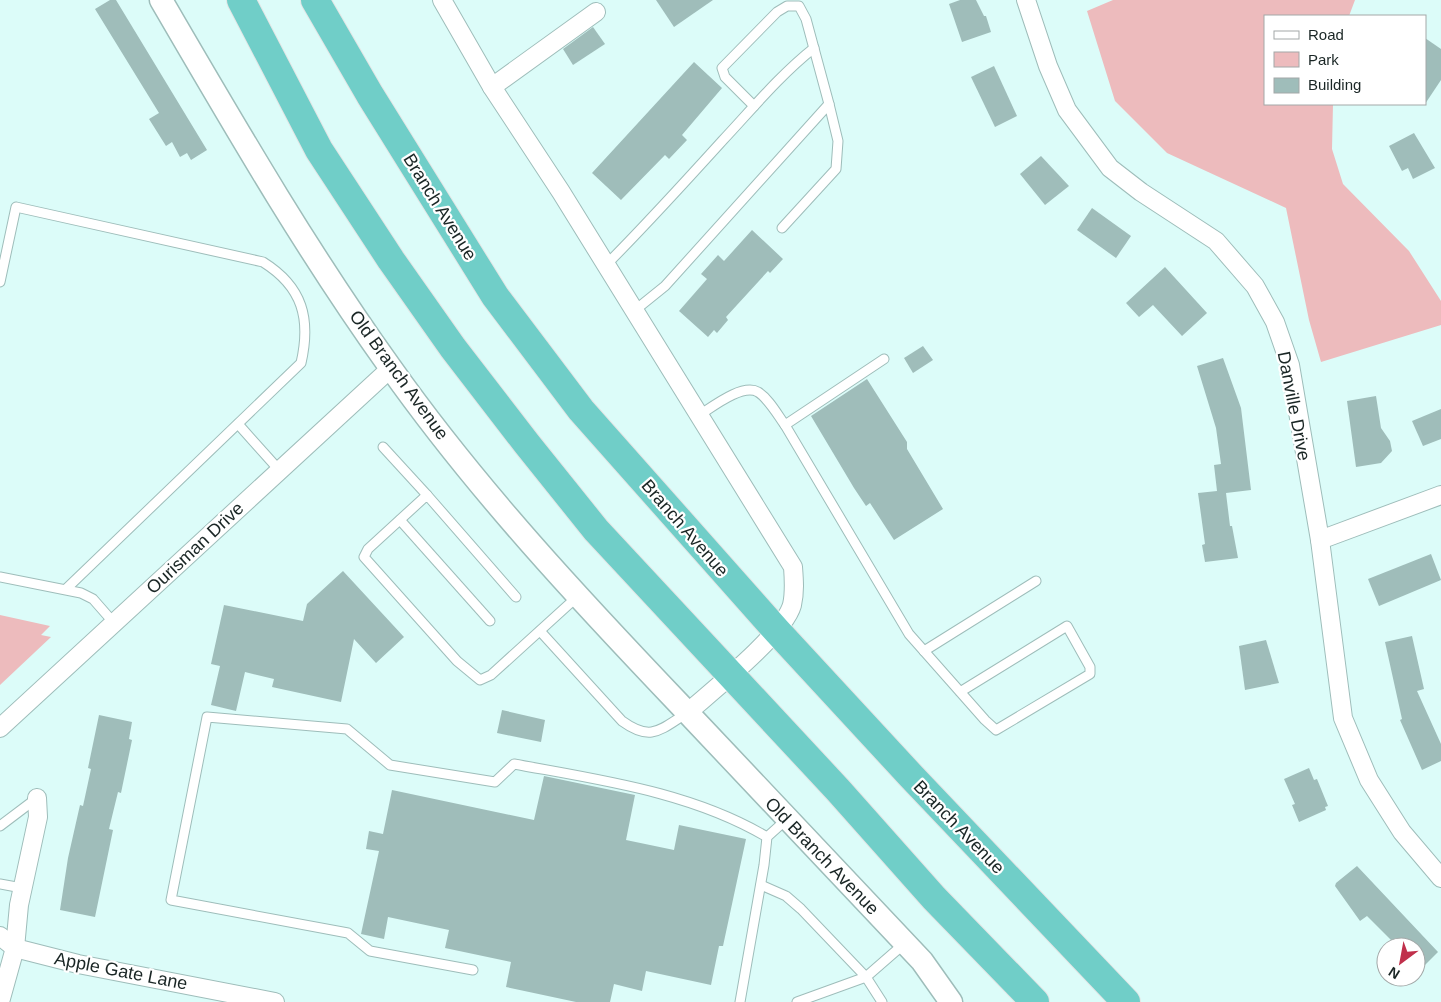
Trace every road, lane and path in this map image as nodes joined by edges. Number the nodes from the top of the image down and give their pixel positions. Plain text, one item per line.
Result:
1 (161, 0) edge
2 (241, 0) edge
3 (315, 0) edge
4 (442, 0) edge
5 (1026, 0) edge
6 (596, 12) dead end
7 (814, 48) junction
8 (492, 88) junction
9 (829, 104) junction
10 (754, 106) junction
11 (782, 228) dead end
12 (605, 266) junction
13 (0, 282) edge
14 (634, 312) junction
15 (884, 359) dead end
16 (390, 368) junction
17 (698, 416) junction
18 (238, 424) junction
19 (785, 425) junction
20 (383, 447) dead end
21 (280, 471) junction
22 (426, 495) junction
23 (1441, 495) edge
24 (400, 520) junction
25 (1320, 540) junction
26 (0, 577) edge
27 (1036, 581) dead end
28 (66, 589) junction
29 (578, 596) junction
30 (516, 597) dead end
31 (490, 621) dead end
32 (114, 623) junction
33 (540, 630) junction
34 (777, 631) junction
35 (924, 651) junction
36 (730, 674) junction
37 (960, 692) junction
38 (687, 713) junction
39 (0, 728) edge
40 (37, 798) joint
41 (787, 819) junction
42 (0, 826) edge
43 (767, 837) junction
44 (1441, 878) edge
45 (0, 884) edge
46 (761, 885) junction
47 (22, 888) junction
48 (934, 898) junction
49 (0, 936) edge
50 (905, 943) junction
51 (1073, 946) junction
52 (15, 948) junction
53 (473, 970) dead end
54 (866, 977) junction
55 (0, 1002) edge
56 (275, 1002) edge
57 (740, 1002) edge
58 (797, 1002) edge
59 (882, 1002) edge
60 (951, 1002) edge
61 (1014, 1002) edge
62 (1035, 1002) edge
63 (1126, 1002) edge
64 (1134, 1002) edge

1 - 16 street, Old Branch Avenue
2 - 36 highway
3 - 34 highway, Branch Avenue
4 - 8 street
5 - 25 street, Danville Drive
6 - 8 street
7 - 9 lane
7 - 10 lane
7 - 10 lane
8 - 12 street
9 - 11 lane
9 - 14 lane
10 - 12 lane
12 - 14 street
13 - 18 lane
14 - 17 street
15 - 19 lane
16 - 21 street, Ourisman Drive
16 - 29 street, Old Branch Avenue
17 - 19 lane
17 - 34 street
18 - 21 lane
18 - 28 lane
19 - 35 lane
20 - 22 lane
21 - 32 street, Ourisman Drive
22 - 24 lane
22 - 30 lane
23 - 25 street
24 - 31 lane
24 - 33 lane
25 - 44 street, Danville Drive
26 - 28 lane
27 - 35 lane
28 - 32 lane
29 - 33 lane
29 - 38 street, Old Branch Avenue
32 - 39 street, Ourisman Drive
33 - 38 lane
34 - 36 street
34 - 51 highway, Branch Avenue
35 - 37 lane
36 - 38 street
36 - 48 highway
37 - 37 lane
38 - 41 street, Old Branch Avenue
40 - 42 lane
40 - 47 street
41 - 43 lane
41 - 50 street, Old Branch Avenue
43 - 46 lane
43 - 53 lane
45 - 47 lane
46 - 54 lane
46 - 57 lane
47 - 52 street
48 - 61 highway
48 - 62 highway
49 - 52 street, Apple Gate Lane
50 - 54 lane
50 - 60 street, Old Branch Avenue
51 - 63 highway, Branch Avenue
51 - 64 highway
52 - 55 street
52 - 56 street, Apple Gate Lane
54 - 58 lane
54 - 59 lane

